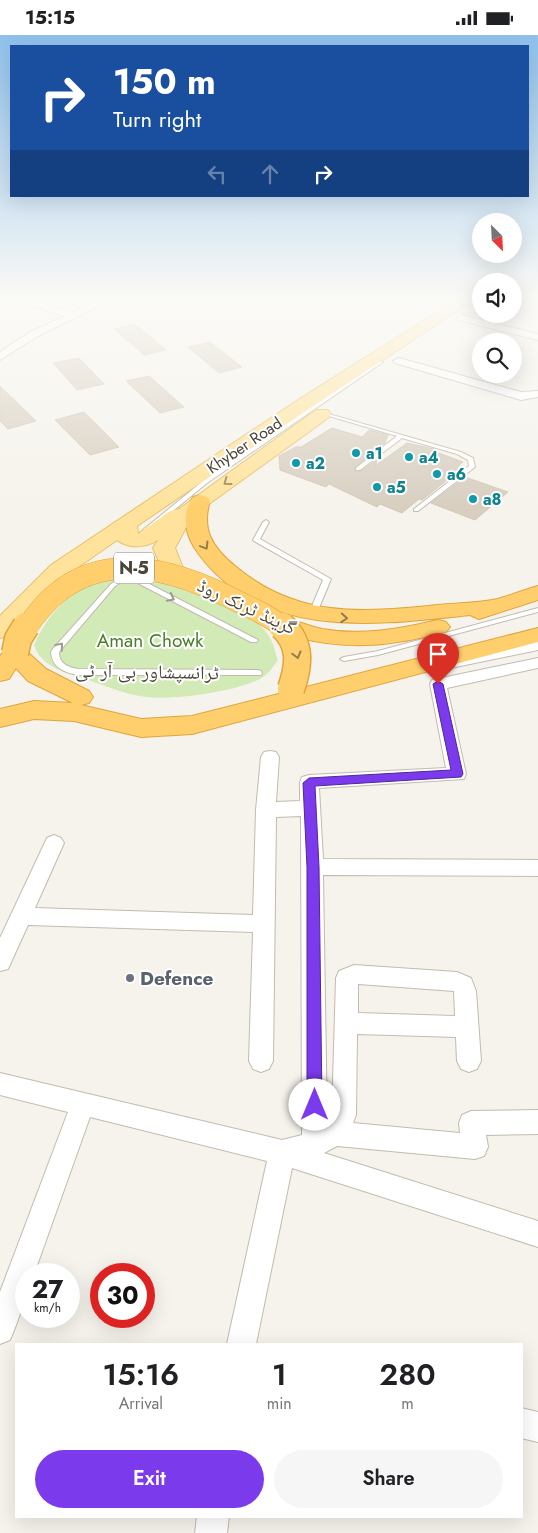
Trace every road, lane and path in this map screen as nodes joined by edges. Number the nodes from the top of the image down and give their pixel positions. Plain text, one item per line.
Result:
1 (363, 367) edge
2 (379, 367) edge
3 (389, 367) edge
4 (420, 367) edge
5 (538, 394) edge
6 (319, 410) junction
7 (401, 436) junction
8 (358, 469) dead end
9 (198, 503) junction
10 (416, 510) dead end
11 (266, 522) dead end
12 (129, 531) junction
13 (174, 573) junction
14 (538, 593) edge
15 (49, 599) junction
16 (495, 606) junction
17 (538, 610) edge
18 (313, 613) junction
19 (281, 624) junction
20 (538, 630) edge
21 (0, 631) edge
22 (538, 635) edge
23 (254, 640) dead end
24 (538, 645) edge
25 (15, 653) junction
26 (344, 659) dead end
27 (538, 663) edge
28 (0, 673) edge
29 (258, 673) dead end
30 (396, 673) junction
31 (292, 689) junction
32 (80, 697) junction
33 (0, 707) edge
34 (0, 718) edge
35 (270, 757) dead end
36 (311, 808) junction
37 (266, 810) junction
38 (54, 843) dead end
39 (313, 867) junction
40 (538, 868) edge
41 (21, 916) junction
42 (263, 924) junction
43 (0, 962) edge
44 (345, 1023) junction
45 (467, 1027) junction
46 (261, 1061) dead end
47 (469, 1061) dead end
48 (0, 1085) edge
49 (83, 1104) junction
50 (538, 1122) edge
51 (325, 1139) junction
52 (282, 1152) junction
53 (538, 1234) edge
54 (3, 1312) edge
55 (241, 1343) edge
56 (523, 1423) edge
57 (538, 1427) edge
58 (213, 1518) edge
59 (211, 1533) edge

1 - 12 main road, Khyber Road
2 - 6 lane
3 - 6 main road, Khyber Road
4 - 5 street
6 - 7 lane
6 -> 9 main road, Khyber Road
6 - 12 lane
7 - 8 lane
7 - 10 lane
9 - 12 main road
9 - 13 main road
9 -> 18 highway
11 - 18 lane
12 - 15 main road, bridge
12 - 21 main road
13 - 15 highway, گرینڈ ٹرنک روڈ / N-5, bridge
13 - 19 highway, گرینڈ ٹرنک روڈ / N-5, bridge
14 - 16 highway, گرینڈ ٹرنک روڈ / N-5
15 - 25 highway, گرینڈ ٹرنک روڈ / N-5, bridge
18 -> 16 highway
16 - 19 highway, گرینڈ ٹرنک روڈ / N-5
17 - 26 lane
19 -> 31 highway, bridge
20 - 31 highway
22 - 30 highway
29 -> 23 lane, ٹرانسپشاور بی آر ٹی
24 - 30 street
25 - 28 highway, گرینڈ ٹرنک روڈ / N-5
25 - 32 highway
27 - 36 street
30 - 34 highway
31 - 32 highway
32 - 33 highway
35 - 37 street
36 - 37 street
36 - 39 street
37 - 42 street
38 - 41 street
39 - 40 street
39 - 51 street
41 - 42 street
41 - 43 street
42 - 46 street
44 - 45 street
44 - 45 street
44 - 51 street
45 - 47 street
48 - 49 street
49 - 52 street
49 - 54 street
50 - 51 street
51 - 52 street
52 - 53 street
52 - 55 street
56 - 57 street
58 - 59 street

